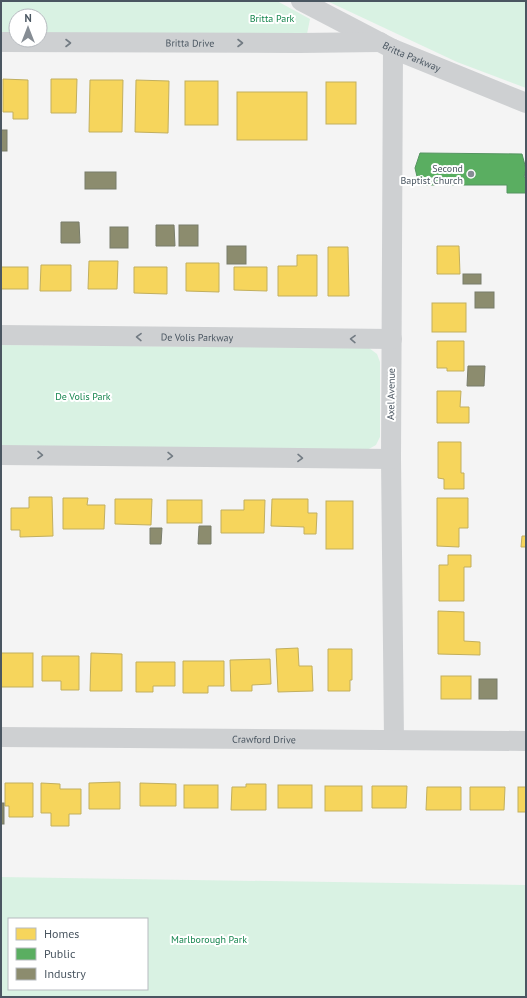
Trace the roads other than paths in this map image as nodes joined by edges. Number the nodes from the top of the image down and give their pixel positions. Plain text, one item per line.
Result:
1 (301, 1) edge
2 (1, 42) edge
3 (386, 45) junction
4 (526, 103) edge
5 (1, 336) edge
6 (392, 339) junction
7 (1, 455) edge
8 (391, 459) junction
9 (1, 737) edge
10 (394, 740) junction
11 (526, 741) edge

1 - 3 street, Britta Parkway
2 -> 3 street, Britta Drive
3 - 4 street, Britta Parkway
3 - 6 street, Axel Avenue
6 -> 5 street, De Volis Parkway
6 - 8 street, Axel Avenue
7 -> 8 street
8 - 10 street, Axel Avenue
9 - 10 street, Crawford Drive
10 - 11 street, Crawford Drive

